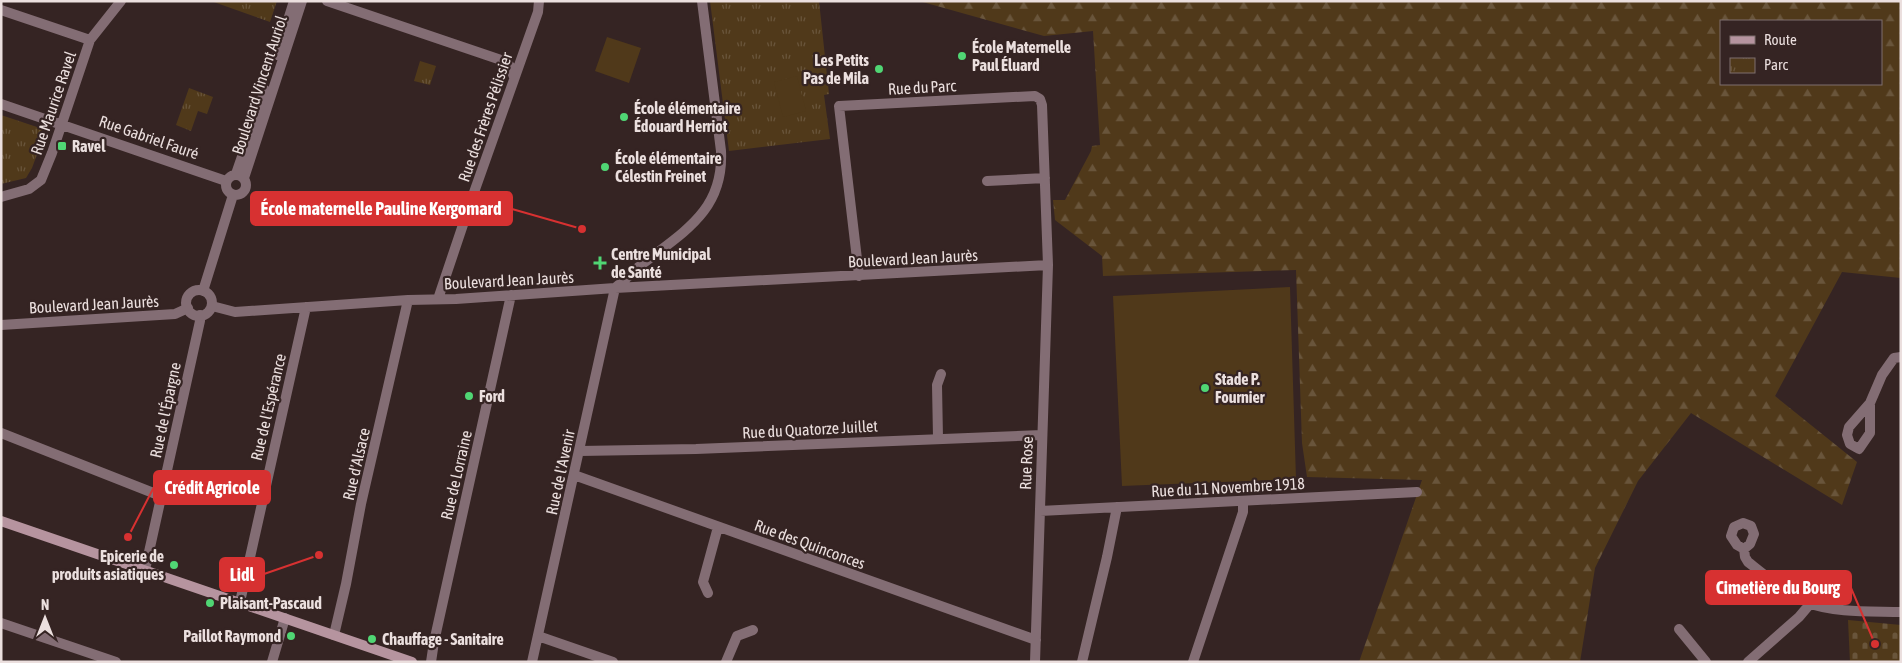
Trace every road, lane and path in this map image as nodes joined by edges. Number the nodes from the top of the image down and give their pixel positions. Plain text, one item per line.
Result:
1 (121, 1) edge
2 (294, 1) edge
3 (302, 1) edge
4 (327, 1) edge
5 (539, 1) edge
6 (702, 1) edge
7 (1, 10) edge
8 (90, 40) junction
9 (514, 77) junction
10 (1, 104) edge
11 (62, 124) junction
12 (240, 176) junction
13 (1045, 178) junction
14 (226, 181) junction
15 (987, 181) dead end
16 (233, 195) junction
17 (1, 196) edge
18 (1048, 265) junction
19 (859, 276) junction
20 (615, 288) junction
21 (203, 291) junction
22 (511, 295) junction
23 (438, 299) junction
24 (408, 300) junction
25 (212, 306) junction
26 (306, 307) junction
27 (188, 308) junction
28 (200, 315) junction
29 (1, 325) edge
30 (1901, 358) edge
31 (941, 374) dead end
32 (1870, 403) dead end
33 (1, 433) edge
34 (1042, 435) junction
35 (938, 438) junction
36 (580, 451) junction
37 (574, 475) junction
38 (1417, 492) dead end
39 (161, 496) junction
40 (1243, 502) junction
41 (1116, 507) junction
42 (1040, 511) junction
43 (1, 521) edge
44 (718, 526) junction
45 (1744, 549) dead end
46 (145, 570) junction
47 (708, 593) dead end
48 (240, 602) junction
49 (1810, 604) junction
50 (1901, 612) edge
51 (285, 618) junction
52 (1, 623) edge
53 (1679, 629) dead end
54 (753, 630) dead end
55 (334, 635) junction
56 (538, 636) junction
57 (1036, 640) junction
58 (116, 662) edge
59 (272, 662) edge
60 (412, 662) edge
61 (431, 662) edge
62 (532, 662) edge
63 (613, 662) edge
64 (726, 662) edge
65 (1035, 662) edge
66 (1082, 662) edge
67 (1193, 662) edge
68 (1706, 662) edge
69 (1748, 662) edge

1 - 8 street, Rue Maurice Ravel
2 - 12 street, Boulevard Vincent Auriol
3 - 12 street, Boulevard Vincent Auriol
4 - 9 street
5 - 9 street, Rue des Frères Pélissier
6 - 20 street
7 - 8 street
8 - 11 street, Rue Maurice Ravel
9 - 23 street, Rue des Frères Pélissier
10 - 11 street, Rue Gabriel Fauré
11 - 14 street, Rue Gabriel Fauré
11 - 17 street, Rue Maurice Ravel
12 - 14 street
12 - 16 street
13 - 15 street
13 - 18 street, Rue du Parc
13 - 19 street, Rue du Parc
14 - 16 street
16 - 21 street
18 - 19 street, Boulevard Jean Jaurès
18 - 34 street, Rue Rose
19 - 20 street, Boulevard Jean Jaurès
20 - 22 street, Boulevard Jean Jaurès
20 - 36 street, Rue de l'Avenir
21 - 25 street
21 - 27 street
22 - 23 street, Boulevard Jean Jaurès
22 - 61 street, Rue de Lorraine
23 - 24 street, Boulevard Jean Jaurès
24 - 26 street, Boulevard Jean Jaurès
24 - 55 street, Rue d'Alsace
25 - 26 street, Boulevard Jean Jaurès
25 - 28 street
26 - 48 street, Rue de l'Espérance
27 - 28 street
27 - 29 street, Boulevard Jean Jaurès
28 - 39 street, Rue de l'Épargne
30 - 32 street
31 - 35 street
33 - 39 street
34 - 35 street, Rue du Quatorze Juillet
34 - 42 street, Rue Rose
35 - 36 street, Rue du Quatorze Juillet
36 - 37 street, Rue de l'Avenir
37 - 44 street, Rue des Quinconces
37 - 56 street, Rue de l'Avenir
38 - 40 street, Rue du 11 Novembre 1918
39 - 46 street, Rue de l'Épargne
40 - 41 street, Rue du 11 Novembre 1918
40 - 67 street
41 - 42 street, Rue du 11 Novembre 1918
41 - 66 street
42 - 57 street, Rue Rose
43 - 46 main road
44 - 47 street
44 - 57 street, Rue des Quinconces
45 - 49 street
46 - 48 main road
48 - 51 main road
49 - 50 street
49 - 69 street
51 - 55 main road
51 - 59 street
52 - 58 street
53 - 68 street
54 - 64 street
55 - 60 main road
56 - 62 street, Rue de l'Avenir
56 - 63 street
57 - 65 street, Rue Rose

